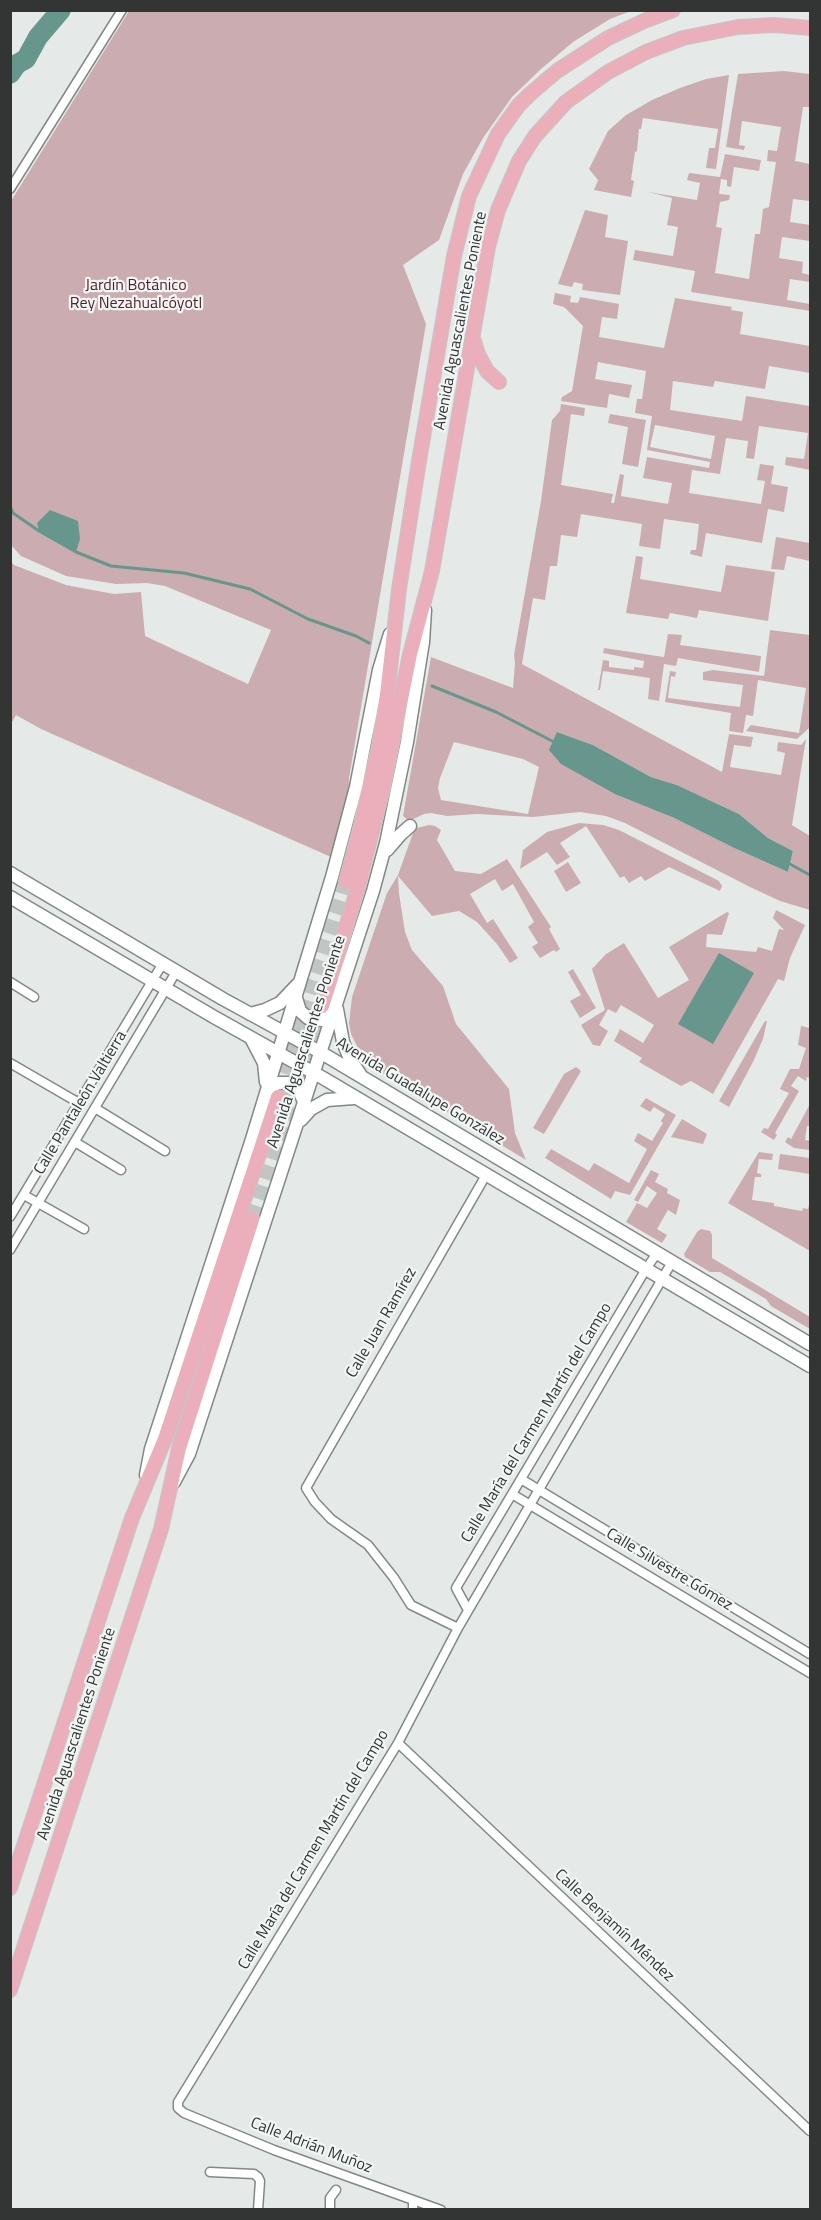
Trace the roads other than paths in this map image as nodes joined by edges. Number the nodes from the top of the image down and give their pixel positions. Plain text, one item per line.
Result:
1 (122, 10) edge
2 (673, 10) edge
3 (810, 28) edge
4 (10, 189) edge
5 (473, 334) junction
6 (499, 382) dead end
7 (427, 593) junction
8 (396, 612) junction
9 (410, 826) dead end
10 (382, 859) junction
11 (10, 873) edge
12 (346, 882) tunnel mouth
13 (10, 897) edge
14 (163, 963) junction
15 (176, 972) junction
16 (303, 974) junction
17 (153, 980) junction
18 (10, 982) edge
19 (166, 988) junction
20 (34, 997) dead end
21 (296, 997) junction
22 (331, 1006) junction
23 (250, 1014) junction
24 (285, 1033) junction
25 (249, 1037) junction
26 (320, 1052) junction
27 (279, 1053) junction
28 (10, 1063) edge
29 (314, 1073) junction
30 (363, 1077) junction
31 (270, 1095) junction
32 (357, 1098) junction
33 (304, 1102) junction
34 (79, 1103) junction
35 (95, 1108) junction
36 (294, 1131) junction
37 (75, 1142) junction
38 (165, 1151) dead end
39 (121, 1170) dead end
40 (486, 1175) junction
41 (24, 1194) junction
42 (38, 1203) junction
43 (10, 1217) edge
44 (252, 1219) tunnel mouth
45 (84, 1229) dead end
46 (10, 1250) edge
47 (657, 1253) junction
48 (672, 1262) junction
49 (646, 1269) junction
50 (662, 1278) junction
51 (810, 1344) edge
52 (810, 1366) edge
53 (521, 1479) junction
54 (171, 1488) junction
55 (538, 1490) junction
56 (512, 1494) junction
57 (530, 1504) junction
58 (640, 1551) junction
59 (631, 1565) junction
60 (468, 1610) junction
61 (458, 1628) junction
62 (810, 1654) edge
63 (810, 1673) edge
64 (398, 1743) junction
65 (10, 1888) edge
66 (10, 1990) edge
67 (178, 2102) joint
68 (810, 2131) edge
69 (210, 2172) dead end
70 (336, 2190) dead end
71 (413, 2205) edge
72 (258, 2210) edge
73 (330, 2210) edge
74 (441, 2210) edge

1 - 4 street
2 - 8 main road, Avenida Aguascalientes Poniente
3 - 5 main road, Avenida Aguascalientes Poniente
5 - 6 main road
5 - 7 main road, Avenida Aguascalientes Poniente
7 - 10 main road, Avenida Aguascalientes Poniente
7 - 22 main road, Avenida Aguascalientes Poniente
8 - 12 main road, Avenida Aguascalientes Poniente
8 - 16 main road, Avenida Aguascalientes Poniente
9 - 10 main road
10 - 22 main road, Avenida Aguascalientes Poniente
11 - 14 main road, Avenida Guadalupe González
13 - 17 main road
14 - 15 main road, Avenida Guadalupe González
14 - 17 street, Calle Pantaleón Valtierra
15 - 19 street, Calle Pantaleón Valtierra
15 - 23 main road, Avenida Guadalupe González
16 - 21 main road, Avenida Aguascalientes Poniente
16 - 23 main road
17 - 19 main road
17 - 34 street, Calle Pantaleón Valtierra
18 - 20 street
19 - 25 main road
19 - 35 street, Calle Pantaleón Valtierra
21 - 22 main road
21 - 24 main road, Avenida Aguascalientes Poniente
22 - 26 main road, Avenida Aguascalientes Poniente
22 - 30 main road
23 - 24 main road, Avenida Guadalupe González
24 - 26 main road, Avenida Guadalupe González
24 - 27 main road, Avenida Aguascalientes Poniente
25 - 27 main road
25 - 31 main road
26 - 29 main road, Avenida Aguascalientes Poniente
26 - 30 main road, Avenida Guadalupe González
27 - 29 main road
27 - 31 main road, Avenida Aguascalientes Poniente
28 - 34 street
29 - 32 main road
29 - 33 main road, Avenida Aguascalientes Poniente
30 - 47 main road, Avenida Guadalupe González
31 - 33 main road
31 - 65 main road, Avenida Aguascalientes Poniente
32 - 36 main road
32 - 40 main road
33 - 36 main road, Avenida Aguascalientes Poniente
34 - 41 street, Calle Pantaleón Valtierra
35 - 37 street, Calle Pantaleón Valtierra
35 - 38 street
36 - 54 main road, Avenida Aguascalientes Poniente
37 - 39 street
37 - 42 street, Calle Pantaleón Valtierra
40 - 49 main road
40 - 61 street, Calle Juan Ramírez
41 - 42 street
41 - 43 street, Calle Pantaleón Valtierra
42 - 45 street
42 - 46 street, Calle Pantaleón Valtierra
44 - 54 main road, Avenida Aguascalientes Poniente
47 - 48 main road, Avenida Guadalupe González
47 - 49 street, Calle María del Carmen Martín del Campo
48 - 50 street, Calle María del Carmen Martín del Campo
48 - 51 main road, Avenida Guadalupe González
49 - 50 main road
49 - 53 street, Calle María del Carmen Martín del Campo
50 - 52 main road
50 - 55 street, Calle María del Carmen Martín del Campo
53 - 55 street, Calle Silvestre Gómez
53 - 56 street, Calle María del Carmen Martín del Campo
54 - 66 main road, Avenida Aguascalientes Poniente
55 - 57 street, Calle María del Carmen Martín del Campo
55 - 58 street, Calle Silvestre Gómez
56 - 57 street, Calle Silvestre Gómez
56 - 60 street, Calle María del Carmen Martín del Campo
57 - 59 street, Calle Silvestre Gómez
57 - 60 street, Calle María del Carmen Martín del Campo
58 - 59 street
58 - 62 street, Calle Silvestre Gómez
59 - 63 street, Calle Silvestre Gómez
60 - 61 street, Calle María del Carmen Martín del Campo
61 - 64 street, Calle María del Carmen Martín del Campo
64 - 67 street, Calle María del Carmen Martín del Campo
64 - 68 street, Calle Benjamín Méndez
67 - 71 street, Calle Adrián Muñoz
69 - 72 street
70 - 73 street
71 - 74 street, Calle Adrián Muñoz

